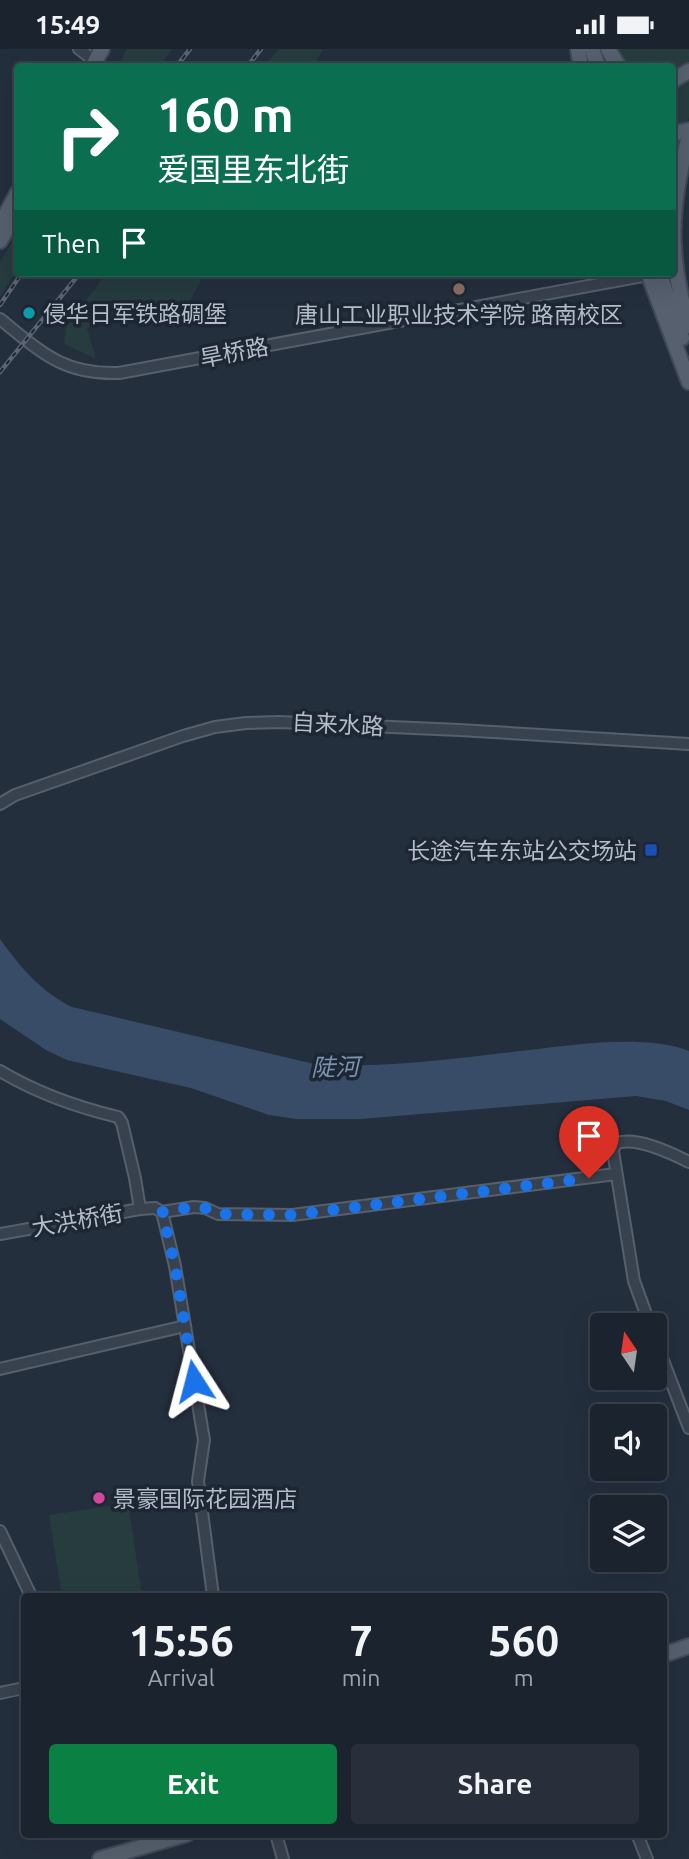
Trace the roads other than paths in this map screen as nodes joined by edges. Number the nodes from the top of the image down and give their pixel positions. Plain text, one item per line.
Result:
1 (689, 137) edge
2 (689, 169) edge
3 (676, 190) edge
4 (14, 199) edge
5 (14, 215) edge
6 (0, 225) edge
7 (0, 241) edge
8 (676, 275) edge
9 (636, 277) edge
10 (653, 277) edge
11 (653, 277) edge
12 (689, 294) edge
13 (0, 319) edge
14 (689, 326) edge
15 (689, 357) edge
16 (689, 382) edge
17 (689, 744) edge
18 (0, 804) edge
19 (0, 1071) edge
20 (689, 1162) edge
21 (616, 1174) junction
22 (140, 1209) junction
23 (159, 1210) junction
24 (0, 1234) edge
25 (646, 1313) edge
26 (185, 1326) junction
27 (0, 1369) edge
28 (667, 1371) edge
29 (689, 1428) edge
30 (0, 1531) edge
31 (30, 1593) edge
32 (213, 1593) edge
33 (689, 1646) edge
34 (667, 1654) edge
35 (21, 1689) edge
36 (0, 1693) edge
37 (173, 1838) edge
38 (277, 1838) edge
39 (639, 1838) edge
40 (100, 1859) edge
41 (283, 1859) edge
42 (647, 1859) edge

1 - 3 main road
2 - 12 main road
4 - 6 main road
5 - 7 main road
8 - 14 main road
9 - 13 street, 旱桥路
10 - 15 main road
11 - 16 main road
17 - 18 street, 自来水路
19 - 22 street
20 - 21 street
21 - 23 street, 大洪桥街
21 - 25 street
22 - 23 street, 大洪桥街
22 - 24 street, 大洪桥街
23 - 26 street
26 - 27 street
26 - 32 street
28 - 29 street
30 - 31 street
33 - 34 main road
35 - 36 street
37 - 40 main road
38 - 41 street
39 - 42 street

